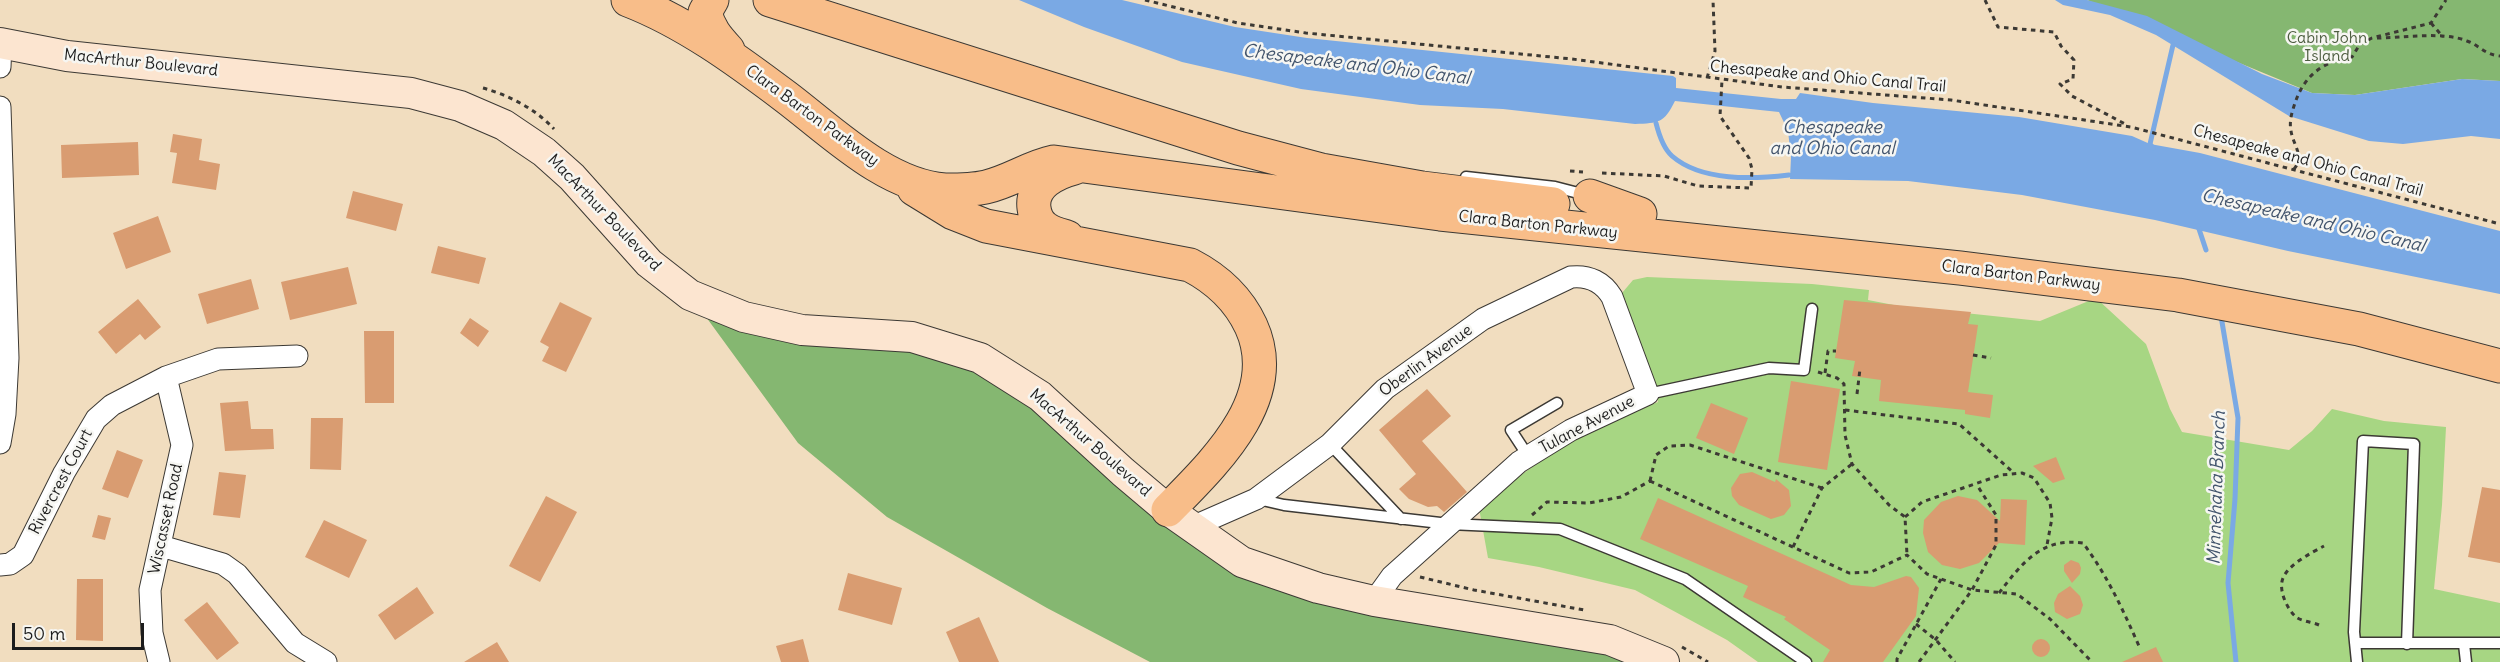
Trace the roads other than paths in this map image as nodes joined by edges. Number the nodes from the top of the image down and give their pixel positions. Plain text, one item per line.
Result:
1 (628, 0) edge
2 (712, 0) edge
3 (770, 0) edge
4 (0, 51) edge
5 (742, 65) junction
6 (0, 107) edge
7 (1081, 166) junction
8 (1321, 170) junction
9 (892, 174) junction
10 (1466, 177) joint
11 (1590, 196) joint
12 (1640, 214) junction
13 (1080, 242) junction
14 (1612, 297) joint
15 (1812, 309) dead end
16 (2500, 345) edge
17 (297, 356) dead end
18 (2500, 366) edge
19 (166, 376) junction
20 (1648, 394) junction
21 (1557, 403) dead end
22 (0, 443) edge
23 (1330, 444) junction
24 (1528, 456) junction
25 (1256, 499) junction
26 (1180, 518) junction
27 (1401, 519) junction
28 (1449, 525) junction
29 (161, 546) junction
30 (0, 566) edge
31 (1374, 601) junction
32 (2355, 642) junction
33 (2500, 643) edge
34 (2407, 644) junction
35 (2464, 644) junction
36 (159, 662) edge
37 (326, 662) edge
38 (1664, 662) edge
39 (1806, 662) edge
40 (2357, 662) edge
41 (2466, 662) edge

1 - 5 highway, Clara Barton Parkway
2 - 5 highway
3 - 8 highway, Clara Barton Parkway
4 - 26 main road, MacArthur Boulevard
5 - 9 highway, Clara Barton Parkway
6 - 22 street
7 - 9 highway, Clara Barton Parkway
7 - 13 highway
7 - 18 highway, Clara Barton Parkway
8 - 10 highway
8 - 12 highway, Clara Barton Parkway
9 - 13 highway
10 - 11 lane
11 - 12 highway
12 - 16 highway, Clara Barton Parkway
13 - 26 highway
14 - 20 street, Tulane Avenue
14 - 23 street, Oberlin Avenue
15 - 20 lane
17 - 19 street, Rivercrest Court
19 - 29 street, Wiscasset Road
19 - 30 street, Rivercrest Court
20 - 24 street, Tulane Avenue
21 - 24 lane
23 - 25 street, Oberlin Avenue
23 - 27 lane
24 - 28 street, Tulane Avenue
25 - 26 street, Oberlin Avenue
25 - 27 lane
26 - 31 main road, MacArthur Boulevard
27 - 28 lane
28 - 31 street, Tulane Avenue
28 - 39 lane
29 - 36 street, Wiscasset Road
29 - 37 street
31 - 38 main road, MacArthur Boulevard
32 - 34 lane
32 - 34 lane
32 - 40 lane
33 - 35 lane
34 - 35 lane
35 - 41 lane

